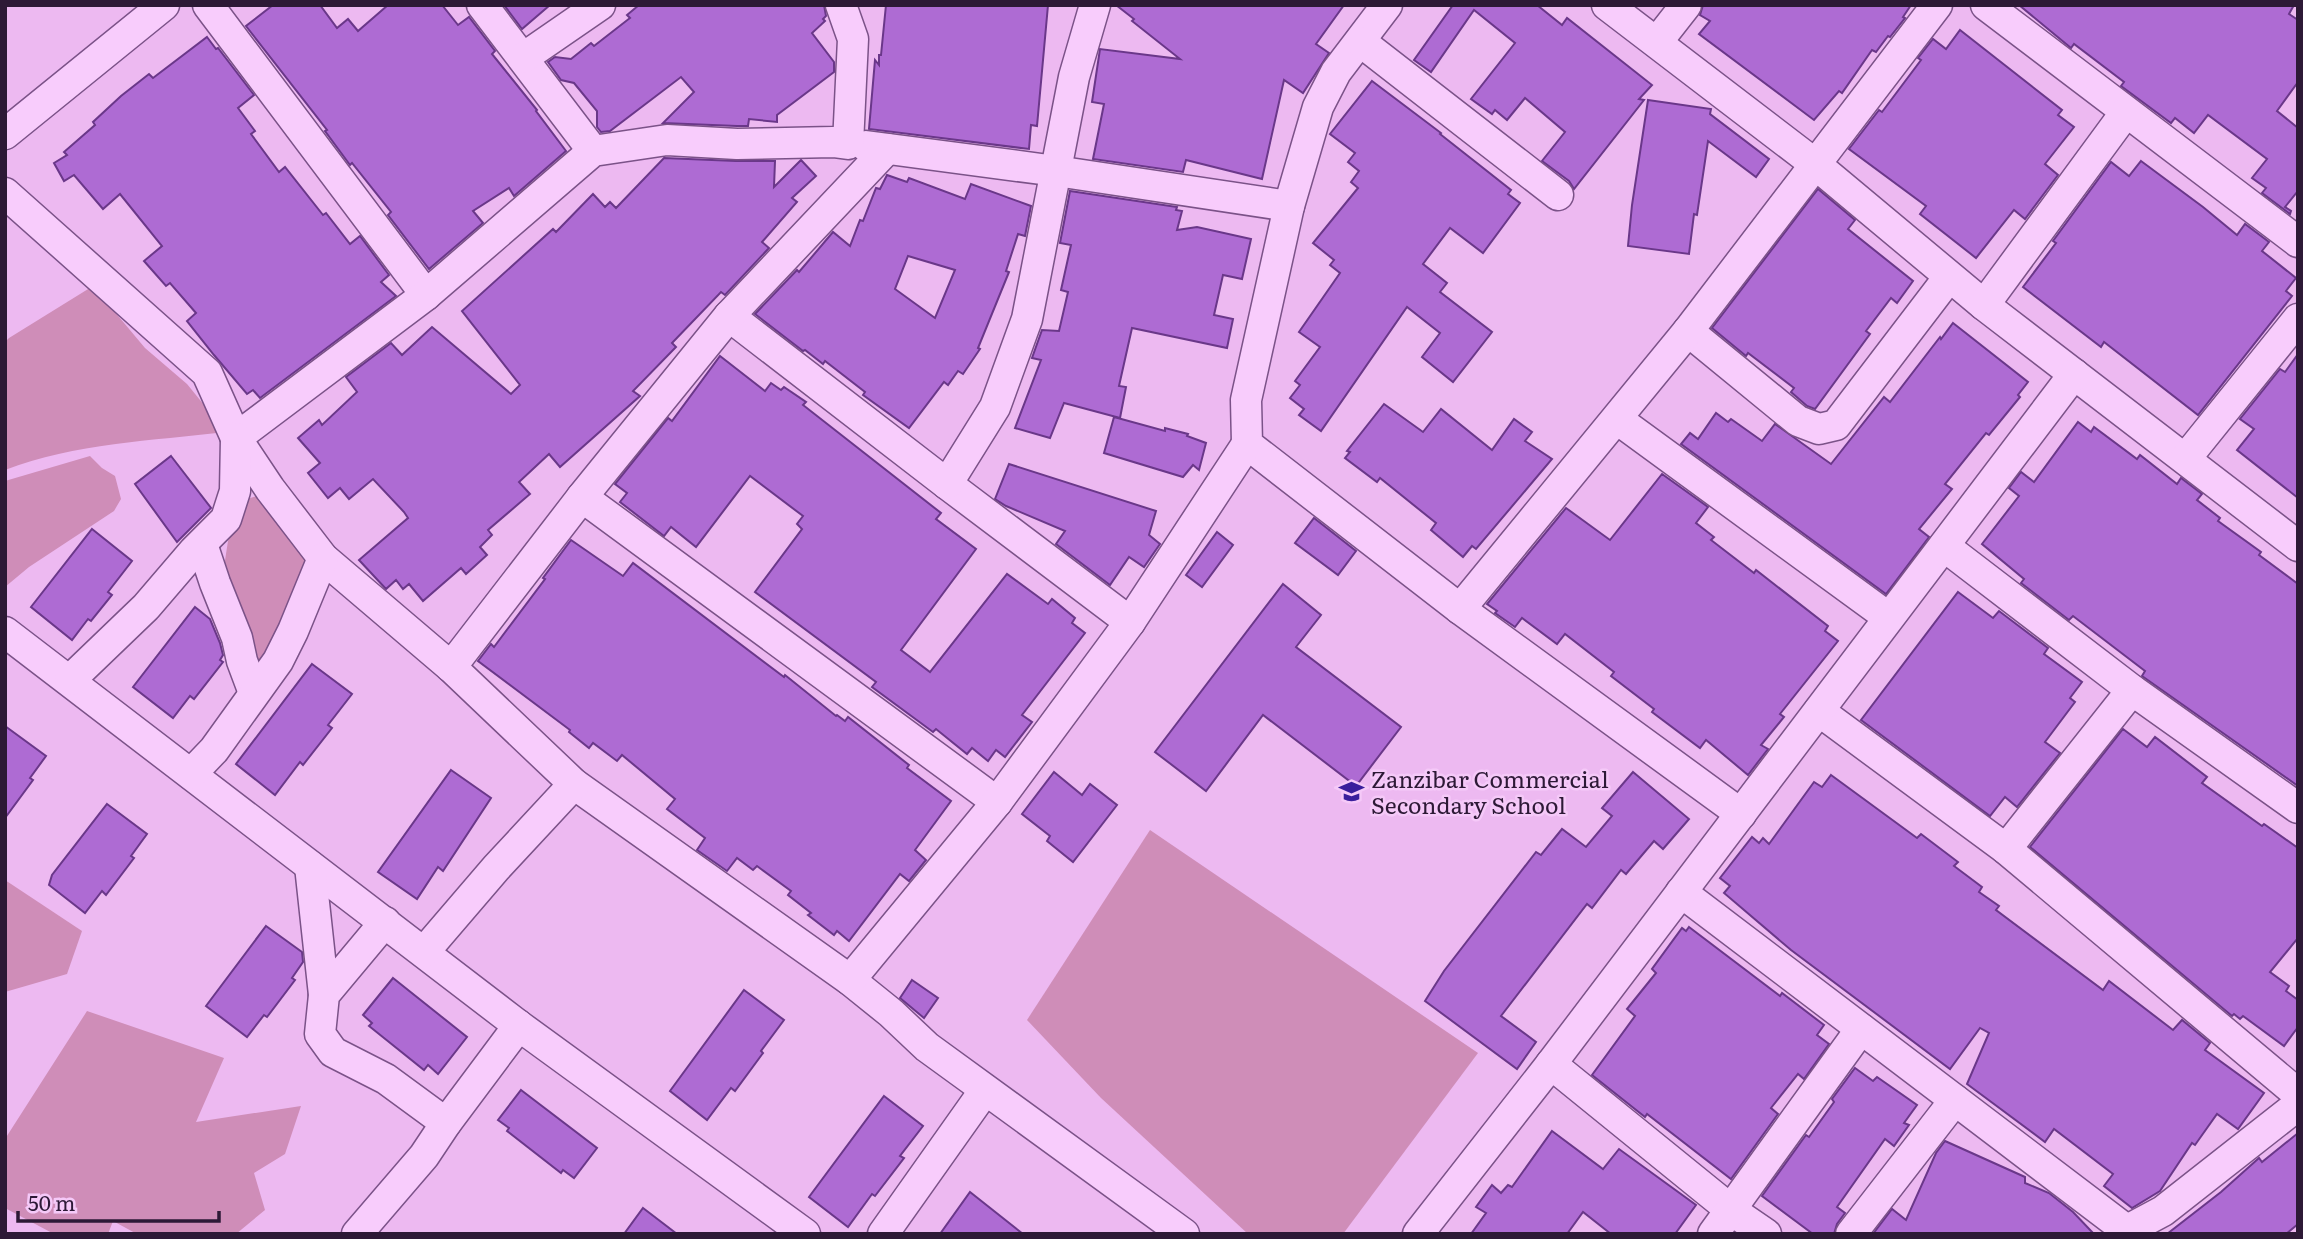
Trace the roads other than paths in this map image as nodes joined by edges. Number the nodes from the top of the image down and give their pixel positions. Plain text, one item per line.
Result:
1 (164, 5) edge
2 (208, 5) edge
3 (482, 5) edge
4 (600, 5) edge
5 (841, 5) edge
6 (1387, 5) edge
7 (1607, 5) edge
8 (1686, 5) edge
9 (1937, 5) edge
10 (1986, 5) edge
11 (1090, 10) edge
12 (1361, 42) junction
13 (1657, 42) junction
14 (523, 58) junction
15 (2126, 112) junction
16 (5, 134) edge
17 (848, 144) junction
18 (887, 149) junction
19 (593, 151) junction
20 (1815, 164) junction
21 (1056, 171) junction
22 (5, 192) edge
23 (1558, 195) dead end
24 (1289, 205) junction
25 (2298, 242) edge
26 (1949, 277) junction
27 (426, 295) junction
28 (1984, 305) junction
29 (729, 316) junction
30 (2298, 319) edge
31 (1688, 331) junction
32 (2074, 374) junction
33 (1617, 419) junction
34 (236, 438) junction
35 (1247, 444) junction
36 (2186, 458) junction
37 (947, 484) junction
38 (582, 497) junction
39 (202, 544) junction
40 (1944, 546) junction
41 (2298, 546) edge
42 (323, 558) junction
43 (1460, 609) junction
44 (1888, 617) junction
45 (1130, 622) junction
46 (5, 632) edge
47 (451, 667) junction
48 (70, 680) junction
49 (2132, 690) junction
50 (254, 693) junction
51 (1819, 711) junction
52 (191, 774) junction
53 (574, 785) junction
54 (997, 802) junction
55 (2298, 808) edge
56 (1741, 814) junction
57 (2006, 849) junction
58 (310, 866) junction
59 (1681, 892) junction
60 (385, 922) junction
61 (424, 952) junction
62 (850, 980) junction
63 (324, 995) junction
64 (518, 1025) junction
65 (1861, 1029) junction
66 (1551, 1064) junction
67 (985, 1090) junction
68 (2298, 1094) edge
69 (1955, 1100) junction
70 (2298, 1105) edge
71 (446, 1123) junction
72 (1731, 1210) junction
73 (2123, 1231) edge
74 (357, 1234) edge
75 (805, 1234) edge
76 (883, 1234) edge
77 (1184, 1234) edge
78 (1418, 1234) edge
79 (1713, 1234) edge
80 (1766, 1234) edge
81 (1850, 1234) edge

1 - 16 street
2 - 27 street
3 - 14 street
4 - 14 street
5 - 17 street
6 - 12 street
7 - 13 street
8 - 13 street
9 - 20 street
10 - 15 street
11 - 21 street
12 - 23 street
12 - 24 street
13 - 20 street
14 - 19 street
15 - 25 street
15 - 28 street
17 - 18 street
17 - 19 street
18 - 21 street
18 - 29 street
19 - 27 street
20 - 26 street
20 - 31 street
21 - 24 street
21 - 37 street
22 - 34 street
24 - 35 street
26 - 28 street
26 - 31 street
27 - 34 street
28 - 32 street
29 - 37 street
29 - 38 street
30 - 36 street
31 - 33 street
32 - 36 street
32 - 40 street
33 - 43 street
33 - 44 street
34 - 39 street
34 - 42 street
35 - 43 street
35 - 45 street
36 - 41 street
37 - 45 street
38 - 47 street
38 - 54 street
39 - 48 street
39 - 50 street
40 - 44 street
40 - 49 street
42 - 47 street
42 - 50 street
43 - 56 street
44 - 51 street
45 - 54 street
46 - 48 street
47 - 53 street
48 - 52 street
49 - 55 street
49 - 57 street
50 - 52 street
51 - 56 street
51 - 57 street
52 - 58 street
53 - 61 street
53 - 62 street
54 - 62 street
56 - 59 street
57 - 68 street
58 - 60 street
58 - 63 street
59 - 65 street
59 - 66 street
60 - 61 street
60 - 63 street
61 - 64 street
62 - 67 street
63 - 71 street
64 - 71 street
64 - 75 street
65 - 69 street
65 - 72 street
66 - 72 street
66 - 78 street
67 - 76 street
67 - 77 street
69 - 73 street
69 - 81 street
70 - 73 street
71 - 74 street
72 - 79 street
72 - 80 street

